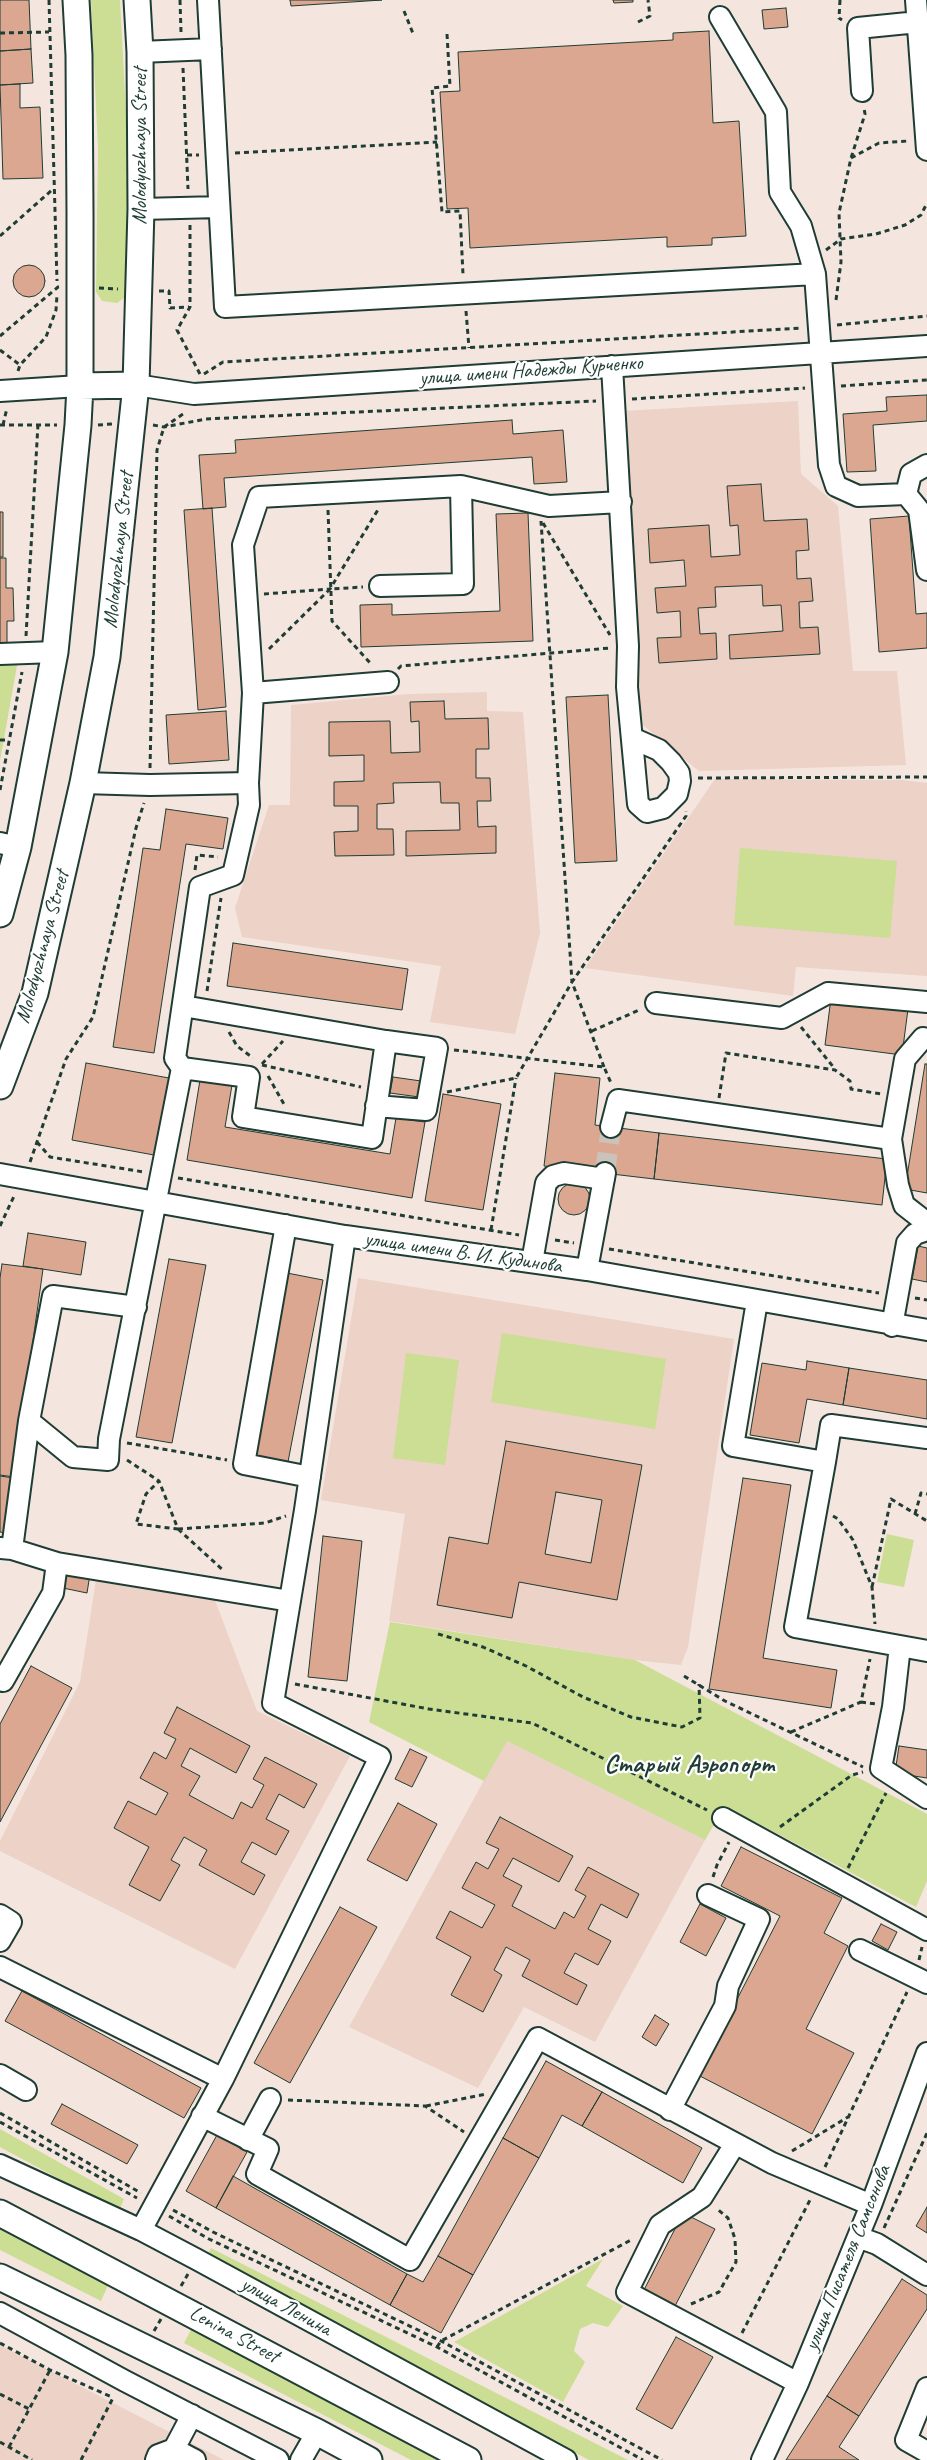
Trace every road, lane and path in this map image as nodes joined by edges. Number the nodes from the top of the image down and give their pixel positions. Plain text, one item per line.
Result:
1 (49, 0) edge
2 (76, 0) edge
3 (137, 0) edge
4 (180, 0) edge
5 (208, 0) edge
6 (648, 0) edge
7 (916, 0) edge
8 (404, 11) dead end
9 (720, 17) dead end
10 (638, 22) dead end
11 (918, 22) junction
12 (49, 32) junction
13 (0, 33) edge
14 (447, 34) dead end
15 (414, 36) dead end
16 (210, 49) junction
17 (182, 50) junction
18 (140, 52) junction
19 (862, 91) joint
20 (437, 142) junction
21 (927, 142) edge
22 (216, 154) junction
23 (187, 155) junction
24 (851, 158) junction
25 (53, 190) junction
26 (927, 203) edge
27 (219, 207) junction
28 (189, 208) junction
29 (141, 209) junction
30 (0, 236) edge
31 (841, 239) junction
32 (815, 274) junction
33 (58, 288) junction
34 (464, 293) junction
35 (927, 316) edge
36 (817, 327) junction
37 (0, 336) edge
38 (927, 346) edge
39 (469, 348) junction
40 (0, 350) edge
41 (819, 352) junction
42 (20, 365) junction
43 (612, 366) junction
44 (201, 375) junction
45 (927, 380) edge
46 (136, 384) junction
47 (80, 386) junction
48 (822, 387) junction
49 (6, 390) edge
50 (194, 394) junction
51 (613, 400) junction
52 (2, 425) edge
53 (164, 427) junction
54 (927, 465) edge
55 (461, 486) junction
56 (390, 490) junction
57 (328, 494) junction
58 (906, 494) junction
59 (621, 502) junction
60 (927, 570) edge
61 (380, 586) joint
62 (330, 589) junction
63 (245, 596) junction
64 (628, 646) junction
65 (55, 652) junction
66 (550, 653) junction
67 (0, 654) edge
68 (25, 654) junction
69 (250, 667) junction
70 (388, 682) junction
71 (253, 693) junction
72 (632, 738) junction
73 (0, 740) edge
74 (9, 740) junction
75 (678, 773) junction
76 (1, 776) edge
77 (927, 777) edge
78 (83, 783) junction
79 (248, 783) junction
80 (150, 785) junction
81 (0, 790) edge
82 (687, 807) dead end
83 (9, 845) edge
84 (224, 878) junction
85 (0, 914) edge
86 (572, 982) junction
87 (927, 1002) edge
88 (656, 1003) joint
89 (183, 1006) junction
90 (211, 1011) junction
91 (790, 1014) junction
92 (296, 1026) junction
93 (592, 1031) junction
94 (926, 1035) edge
95 (386, 1040) junction
96 (437, 1048) junction
97 (527, 1057) junction
98 (604, 1066) junction
99 (182, 1068) junction
100 (836, 1070) junction
101 (255, 1071) junction
102 (516, 1078) junction
103 (0, 1086) edge
104 (429, 1095) junction
105 (378, 1098) junction
106 (898, 1098) junction
107 (618, 1100) junction
108 (716, 1114) junction
109 (296, 1126) junction
110 (611, 1128) tunnel mouth
111 (892, 1139) junction
112 (37, 1142) junction
113 (0, 1174) edge
114 (162, 1175) junction
115 (24, 1178) junction
116 (157, 1202) junction
117 (927, 1223) edge
118 (286, 1225) junction
119 (0, 1226) edge
120 (491, 1230) junction
121 (927, 1230) edge
122 (345, 1236) junction
123 (536, 1237) junction
124 (592, 1246) junction
125 (532, 1262) junction
126 (587, 1270) junction
127 (898, 1296) junction
128 (927, 1300) edge
129 (757, 1301) junction
130 (136, 1307) junction
131 (892, 1326) junction
132 (927, 1330) edge
133 (29, 1421) junction
134 (927, 1438) edge
135 (108, 1444) junction
136 (825, 1462) junction
137 (244, 1464) junction
138 (310, 1477) junction
139 (158, 1480) junction
140 (927, 1494) edge
141 (817, 1505) junction
142 (305, 1510) junction
143 (915, 1514) junction
144 (927, 1521) edge
145 (178, 1529) junction
146 (6, 1549) edge
147 (57, 1563) junction
148 (872, 1588) junction
149 (249, 1594) junction
150 (290, 1601) junction
151 (438, 1634) dead end
152 (875, 1642) junction
153 (900, 1646) junction
154 (927, 1651) edge
155 (684, 1676) dead end
156 (277, 1680) junction
157 (1, 1682) edge
158 (699, 1684) junction
159 (790, 1732) junction
160 (894, 1778) junction
161 (927, 1798) edge
162 (730, 1822) junction
163 (762, 1840) junction
164 (841, 1882) junction
165 (708, 1895) joint
166 (0, 1915) edge
167 (927, 1930) edge
168 (0, 1941) edge
169 (860, 1950) dead end
170 (2, 1973) edge
171 (921, 1980) edge
172 (927, 2053) edge
173 (0, 2075) edge
174 (223, 2079) junction
175 (510, 2086) junction
176 (26, 2090) dead end
177 (270, 2099) joint
178 (425, 2106) junction
179 (670, 2110) junction
180 (0, 2113) edge
181 (202, 2116) junction
182 (848, 2116) junction
183 (0, 2122) edge
184 (248, 2140) junction
185 (478, 2141) junction
186 (736, 2144) junction
187 (772, 2163) junction
188 (0, 2165) edge
189 (818, 2183) junction
190 (702, 2196) junction
191 (154, 2204) junction
192 (871, 2205) junction
193 (0, 2213) edge
194 (660, 2225) junction
195 (140, 2230) junction
196 (858, 2237) junction
197 (927, 2275) edge
198 (0, 2277) edge
199 (0, 2313) edge
200 (670, 2315) junction
201 (441, 2342) junction
202 (0, 2343) edge
203 (437, 2346) junction
204 (734, 2349) junction
205 (50, 2370) junction
206 (798, 2383) junction
207 (927, 2388) edge
208 (0, 2394) edge
209 (114, 2398) junction
210 (122, 2402) dead end
211 (29, 2409) junction
212 (192, 2415) junction
213 (317, 2432) junction
214 (0, 2442) edge
215 (9, 2447) junction
216 (174, 2449) junction
217 (927, 2452) edge
218 (32, 2460) edge
219 (81, 2460) edge
220 (156, 2460) edge
221 (195, 2460) edge
222 (278, 2460) edge
223 (301, 2460) edge
224 (369, 2460) edge
225 (468, 2460) edge
226 (566, 2460) edge
227 (643, 2460) edge
228 (662, 2460) edge
229 (762, 2460) edge

1 - 12 path
2 - 47 main road
3 - 18 main road, Molodyozhnaya Street
4 - 17 path
5 - 16 street
6 - 10 path
7 - 11 street
8 - 15 path
9 - 32 street
11 - 19 street
11 - 21 street
12 - 13 path
12 - 25 path
14 - 20 path
16 - 17 street
16 - 22 street
17 - 18 street
17 - 23 path
18 - 29 main road, Molodyozhnaya Street
19 - 24 path
20 - 22 path
20 - 34 path
21 - 24 path
22 - 23 path
22 - 27 street
23 - 28 path
24 - 31 path
25 - 30 path
25 - 33 path
26 - 31 path
27 - 28 street
27 - 34 street
28 - 29 street
28 - 44 path
29 - 46 main road, Molodyozhnaya Street
31 - 32 path
31 - 36 path
32 - 34 street
32 - 36 street
33 - 37 path
33 - 42 path
34 - 39 path
35 - 36 path
36 - 39 path
36 - 41 street
38 - 41 street, улица имени Надежды Курченко
39 - 44 path
40 - 42 path
41 - 43 street, улица имени Надежды Курченко
41 - 48 street
42 - 49 path
43 - 50 street, улица имени Надежды Курченко
43 - 51 street
44 - 50 path
45 - 48 path
46 - 47 main road
46 - 50 street, улица имени Надежды Курченко
46 - 78 main road, Molodyozhnaya Street
47 - 49 street
47 - 65 main road
48 - 51 path
48 - 58 street
49 - 52 path
50 - 53 path
51 - 53 path
51 - 59 street
52 - 68 path
53 - 80 path
54 - 58 street
55 - 56 street
55 - 59 street
55 - 61 street
56 - 57 street
56 - 62 path
57 - 62 path
57 - 63 street
58 - 60 street
59 - 64 street
61 - 62 path
62 - 63 path
62 - 69 path
62 - 70 path
63 - 69 street
64 - 66 path
64 - 66 path
64 - 72 street
65 - 68 street
65 - 83 main road
66 - 70 path
66 - 86 path
67 - 68 street
68 - 74 path
69 - 71 street
70 - 71 street
71 - 79 street
72 - 75 street
72 - 75 street
73 - 74 path
74 - 76 path
75 - 77 path
76 - 81 path
78 - 80 street
78 - 103 main road, Molodyozhnaya Street
79 - 80 street
79 - 84 street
80 - 112 path
82 - 86 path
83 - 85 main road
84 - 89 street
84 - 90 path
86 - 93 path
86 - 97 path
87 - 91 street
88 - 91 street
88 - 93 path
89 - 90 street
89 - 99 street
90 - 92 street
90 - 101 path
91 - 100 path
92 - 95 street
92 - 101 path
93 - 98 path
94 - 106 street
95 - 96 street
95 - 105 street
96 - 97 path
96 - 104 street
97 - 98 path
97 - 102 path
98 - 107 path
99 - 101 street
99 - 114 street
100 - 106 path
100 - 108 path
101 - 105 path
101 - 109 path
101 - 109 street
102 - 104 path
102 - 120 path
104 - 105 street
105 - 109 street
106 - 111 street
107 - 108 street
107 - 110 street
108 - 111 street
111 - 117 street
112 - 114 path
112 - 115 path
113 - 115 street, улица имени В. И. Кудинова
114 - 116 street
114 - 120 path
115 - 116 street, улица имени В. И. Кудинова
115 - 119 path
116 - 118 street, улица имени В. И. Кудинова
116 - 130 street
118 - 122 street, улица имени В. И. Кудинова
118 - 137 street
120 - 123 path
121 - 127 street
122 - 125 street, улица имени В. И. Кудинова
122 - 138 street
123 - 124 path
123 - 124 street
123 - 125 street
124 - 126 street
124 - 127 path
125 - 126 street, улица имени В. И. Кудинова
126 - 129 street, улица имени В. И. Кудинова
127 - 128 path
127 - 131 street
129 - 131 street, улица имени В. И. Кудинова
129 - 136 street
130 - 133 street
130 - 135 street
131 - 132 street, улица имени В. И. Кудинова
133 - 135 street
133 - 146 street
134 - 136 street
135 - 137 path
135 - 139 path
136 - 141 street
137 - 138 street
138 - 142 street
139 - 145 path
139 - 145 path
140 - 143 path
141 - 148 path
141 - 152 street
142 - 145 path
142 - 150 street
143 - 144 path
143 - 148 path
145 - 149 path
146 - 147 street
147 - 149 street
147 - 157 street
148 - 152 path
149 - 150 street
150 - 156 street
151 - 158 path
152 - 153 street
152 - 159 path
153 - 154 street
153 - 160 street
155 - 158 path
156 - 162 path
156 - 174 street
158 - 159 path
159 - 163 path
160 - 161 street
160 - 164 path
162 - 163 street
162 - 165 path
163 - 164 street
164 - 167 street
165 - 179 street
166 - 168 street
167 - 171 path
169 - 171 street
170 - 174 street
171 - 182 path
172 - 192 street, улица Писателя Самсонова
173 - 176 street
174 - 181 street
175 - 178 path
175 - 179 street
175 - 185 street
177 - 178 path
177 - 184 street
178 - 185 path
179 - 186 street
180 - 191 path
181 - 184 street
181 - 191 street
182 - 187 path
182 - 189 path
183 - 191 path
184 - 185 street
186 - 187 street
186 - 190 street
187 - 189 street
188 - 195 street, улица Ленина
189 - 192 street
189 - 204 path
190 - 194 street
190 - 200 path
191 - 195 street
191 - 201 path
191 - 203 path
192 - 196 street, улица Писателя Самсонова
193 - 225 main road, Lenina Street
194 - 200 street
194 - 201 path
195 - 226 street, улица Ленина
196 - 197 street
196 - 206 street, улица Писателя Самсонова
198 - 213 main road
199 - 212 street
200 - 204 street
201 - 203 path
201 - 228 path
202 - 205 path
203 - 227 path
204 - 206 street
205 - 209 path
205 - 211 path
206 - 229 street, улица Писателя Самсонова
207 - 217 street
208 - 211 path
209 - 210 path
209 - 219 path
211 - 215 path
212 - 216 street
212 - 222 street
213 - 223 street
213 - 224 main road
214 - 215 path
215 - 218 path
216 - 220 street
216 - 221 street

